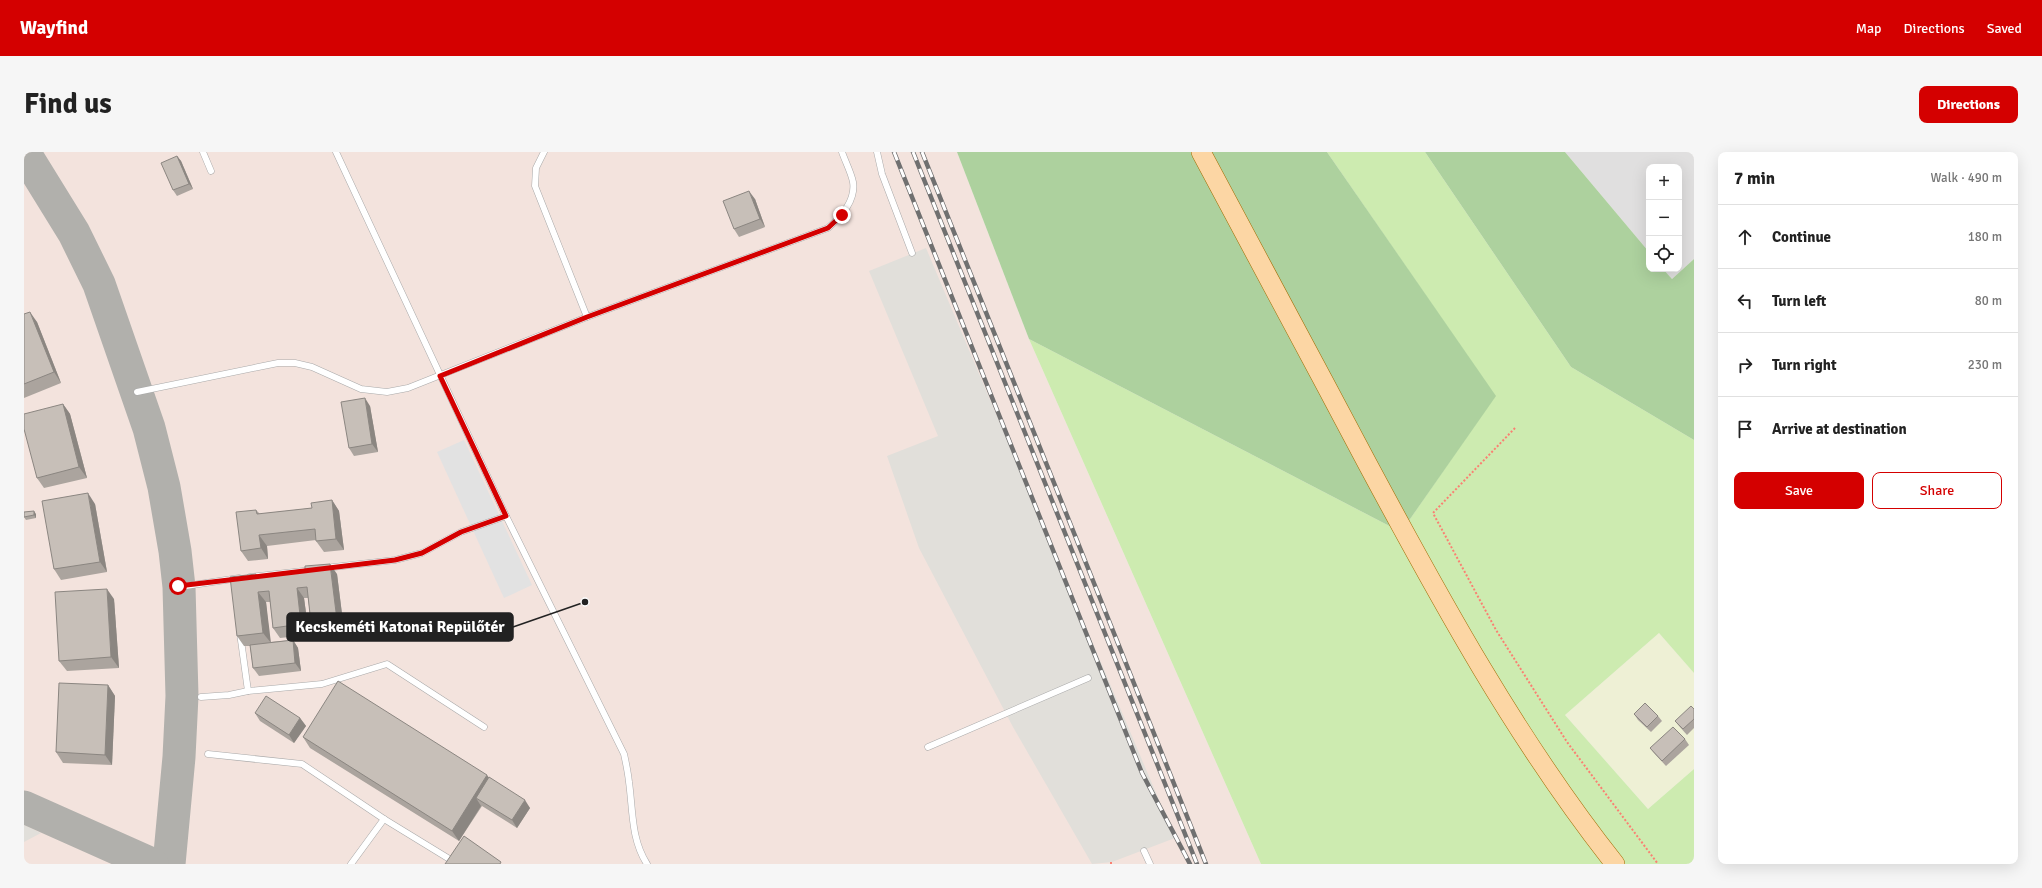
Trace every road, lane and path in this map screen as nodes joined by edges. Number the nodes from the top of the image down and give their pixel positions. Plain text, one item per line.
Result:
1 (203, 152) edge
2 (336, 152) edge
3 (544, 152) edge
4 (842, 152) edge
5 (877, 152) edge
6 (1201, 152) edge
7 (211, 171) dead end
8 (912, 252) dead end
9 (587, 317) junction
10 (440, 376) junction
11 (137, 392) dead end
12 (1515, 428) dead end
13 (506, 516) junction
14 (232, 579) junction
15 (178, 586) dead end
16 (233, 586) edge
17 (238, 624) edge
18 (1088, 678) dead end
19 (248, 691) junction
20 (201, 697) dead end
21 (484, 727) dead end
22 (928, 747) dead end
23 (208, 754) dead end
24 (384, 819) junction
25 (1144, 851) dead end
26 (451, 860) edge
27 (351, 864) edge
28 (647, 864) edge
29 (1150, 864) edge
30 (1615, 864) edge
31 (1658, 864) edge

1 - 7 lane
2 - 10 lane
3 - 9 lane
4 - 9 lane
5 - 8 lane
6 - 30 main road
9 - 10 lane
10 - 11 lane
10 - 13 lane
12 - 31 path
13 - 14 lane
13 - 28 lane
14 - 15 lane
14 - 16 lane
17 - 19 lane
18 - 22 lane
19 - 20 lane
19 - 21 lane
23 - 24 lane
24 - 26 lane
24 - 27 lane
25 - 29 lane

